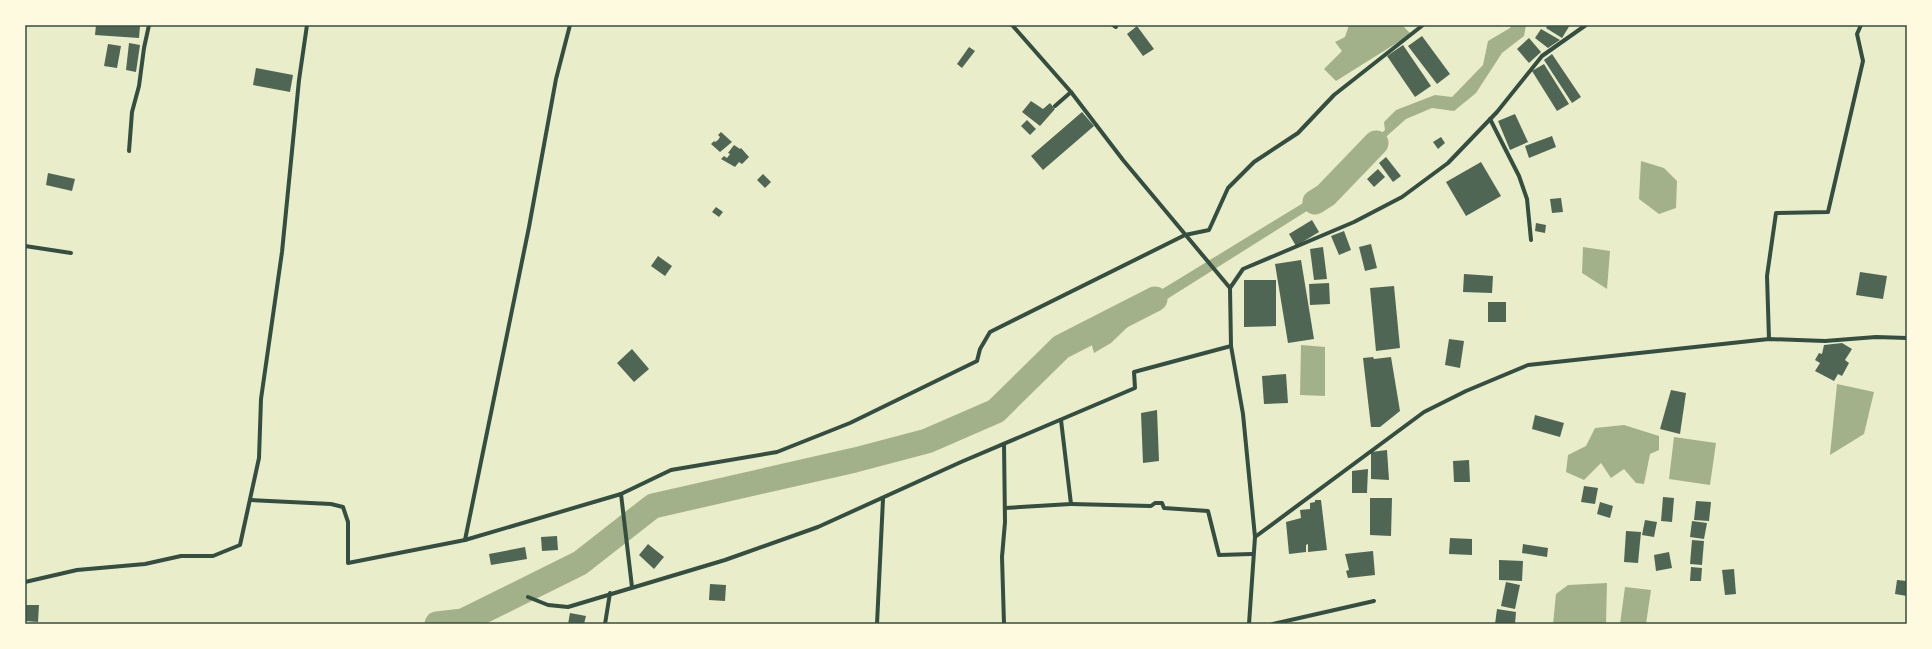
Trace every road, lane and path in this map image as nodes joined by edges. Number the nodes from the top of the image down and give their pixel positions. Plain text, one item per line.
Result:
1 (149, 25) edge
2 (306, 25) edge
3 (570, 25) edge
4 (1012, 25) edge
5 (1423, 25) edge
6 (1586, 25) edge
7 (1861, 25) edge
8 (1071, 92) junction
9 (1055, 106) dead end
10 (1490, 119) junction
11 (129, 151) dead end
12 (1185, 235) junction
13 (1531, 240) dead end
14 (25, 246) edge
15 (71, 253) dead end
16 (1230, 288) junction
17 (1907, 338) edge
18 (1769, 339) junction
19 (1231, 346) junction
20 (1061, 420) junction
21 (1004, 444) junction
22 (621, 494) junction
23 (883, 499) junction
24 (250, 500) junction
25 (1071, 504) junction
26 (1005, 508) junction
27 (1255, 537) junction
28 (465, 540) junction
29 (1252, 554) junction
30 (25, 582) edge
31 (632, 587) junction
32 (610, 593) junction
33 (528, 597) dead end
34 (1374, 600) dead end
35 (605, 624) edge
36 (877, 624) edge
37 (1004, 624) edge
38 (1249, 624) edge
39 (1273, 624) edge

1 - 11 street
2 - 24 street
3 - 28 street
4 - 8 street
5 - 12 street
6 - 10 street
7 - 18 street
8 - 9 street
8 - 12 street
10 - 13 street
10 - 16 street
12 - 16 street
12 - 22 street
14 - 15 street
16 - 19 street
17 - 18 street
18 - 27 street
19 - 20 street
19 - 27 street
20 - 21 street
20 - 25 street
21 - 23 street
21 - 26 street
22 - 28 street
22 - 31 street
23 - 31 street
23 - 36 street
24 - 28 street
24 - 30 street
25 - 26 street
25 - 29 street
26 - 37 street
27 - 29 street
29 - 38 street
31 - 32 street
32 - 33 street
32 - 35 street
34 - 39 street

